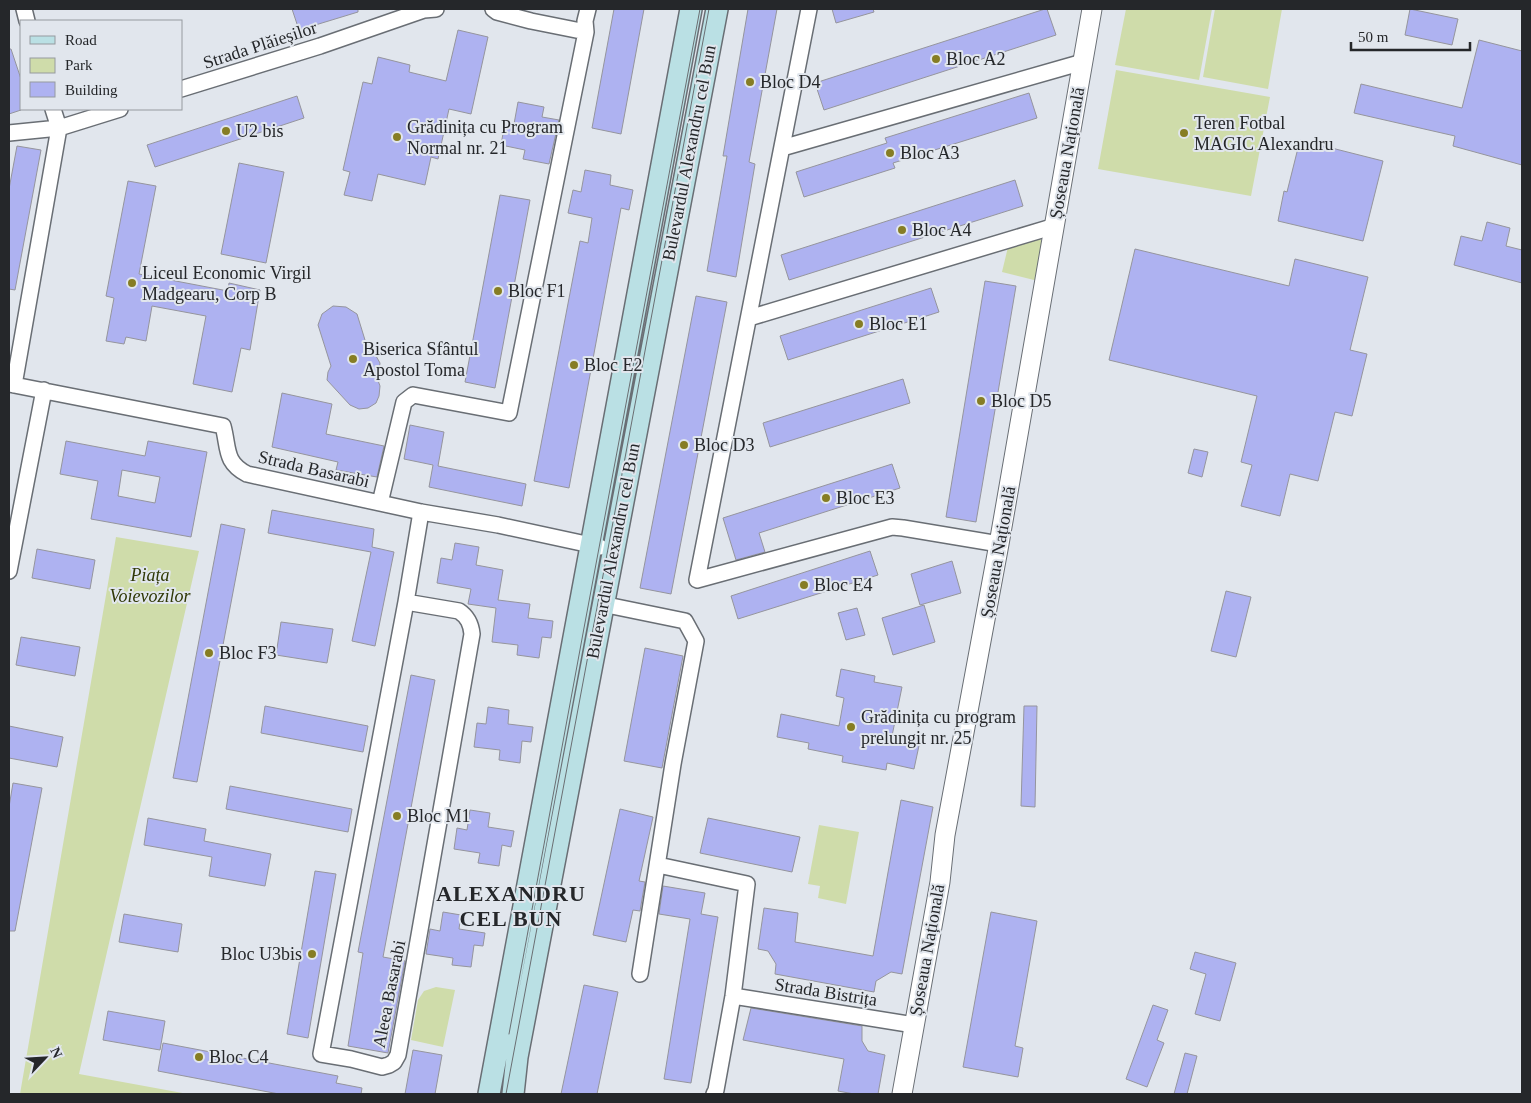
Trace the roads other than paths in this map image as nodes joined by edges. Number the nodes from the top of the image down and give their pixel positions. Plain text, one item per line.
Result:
1 (436, 9) edge
2 (493, 9) edge
3 (588, 9) edge
4 (692, 9) edge
5 (717, 9) edge
6 (808, 9) edge
7 (1092, 9) edge
8 (586, 32) junction
9 (1083, 62) junction
10 (182, 90) edge
11 (52, 110) edge
12 (117, 110) edge
13 (59, 128) junction
14 (9, 133) edge
15 (782, 148) junction
16 (1055, 226) junction
17 (748, 318) junction
18 (12, 385) edge
19 (44, 390) junction
20 (380, 503) junction
21 (420, 512) junction
22 (1000, 544) junction
23 (592, 545) junction
24 (613, 550) junction
25 (9, 571) edge
26 (406, 602) junction
27 (602, 604) junction
28 (658, 865) junction
29 (640, 974) dead end
30 (733, 996) junction
31 (914, 1025) junction
32 (490, 1094) edge
33 (513, 1094) edge
34 (714, 1094) edge
35 (902, 1094) edge

1 - 10 street, Strada Plăieșilor
2 - 8 street
3 - 8 street
4 - 23 main road, Bulevardul Alexandru cel Bun
5 - 24 main road, Bulevardul Alexandru cel Bun
6 - 15 street
7 - 9 street, Șoseaua Națională
8 - 20 street
9 - 15 street
9 - 16 street, Șoseaua Națională
11 - 13 street
12 - 13 street
13 - 14 street
13 - 18 street
15 - 17 street
16 - 17 street
16 - 22 street, Șoseaua Națională
17 - 22 street
18 - 19 street, Strada Basarabi
19 - 20 street, Strada Basarabi
19 - 25 street
20 - 21 street, Strada Basarabi
21 - 23 street, Strada Basarabi
21 - 26 street, Aleea Basarabi
22 - 31 street, Șoseaua Națională
23 - 24 street, Strada Basarabi
23 - 32 main road, Bulevardul Alexandru cel Bun
24 - 27 main road, Bulevardul Alexandru cel Bun
26 - 26 street, Aleea Basarabi
27 - 28 street
27 - 33 main road, Bulevardul Alexandru cel Bun
28 - 29 street
28 - 30 street
30 - 31 street, Strada Bistrița
30 - 34 street
31 - 35 street, Șoseaua Națională

